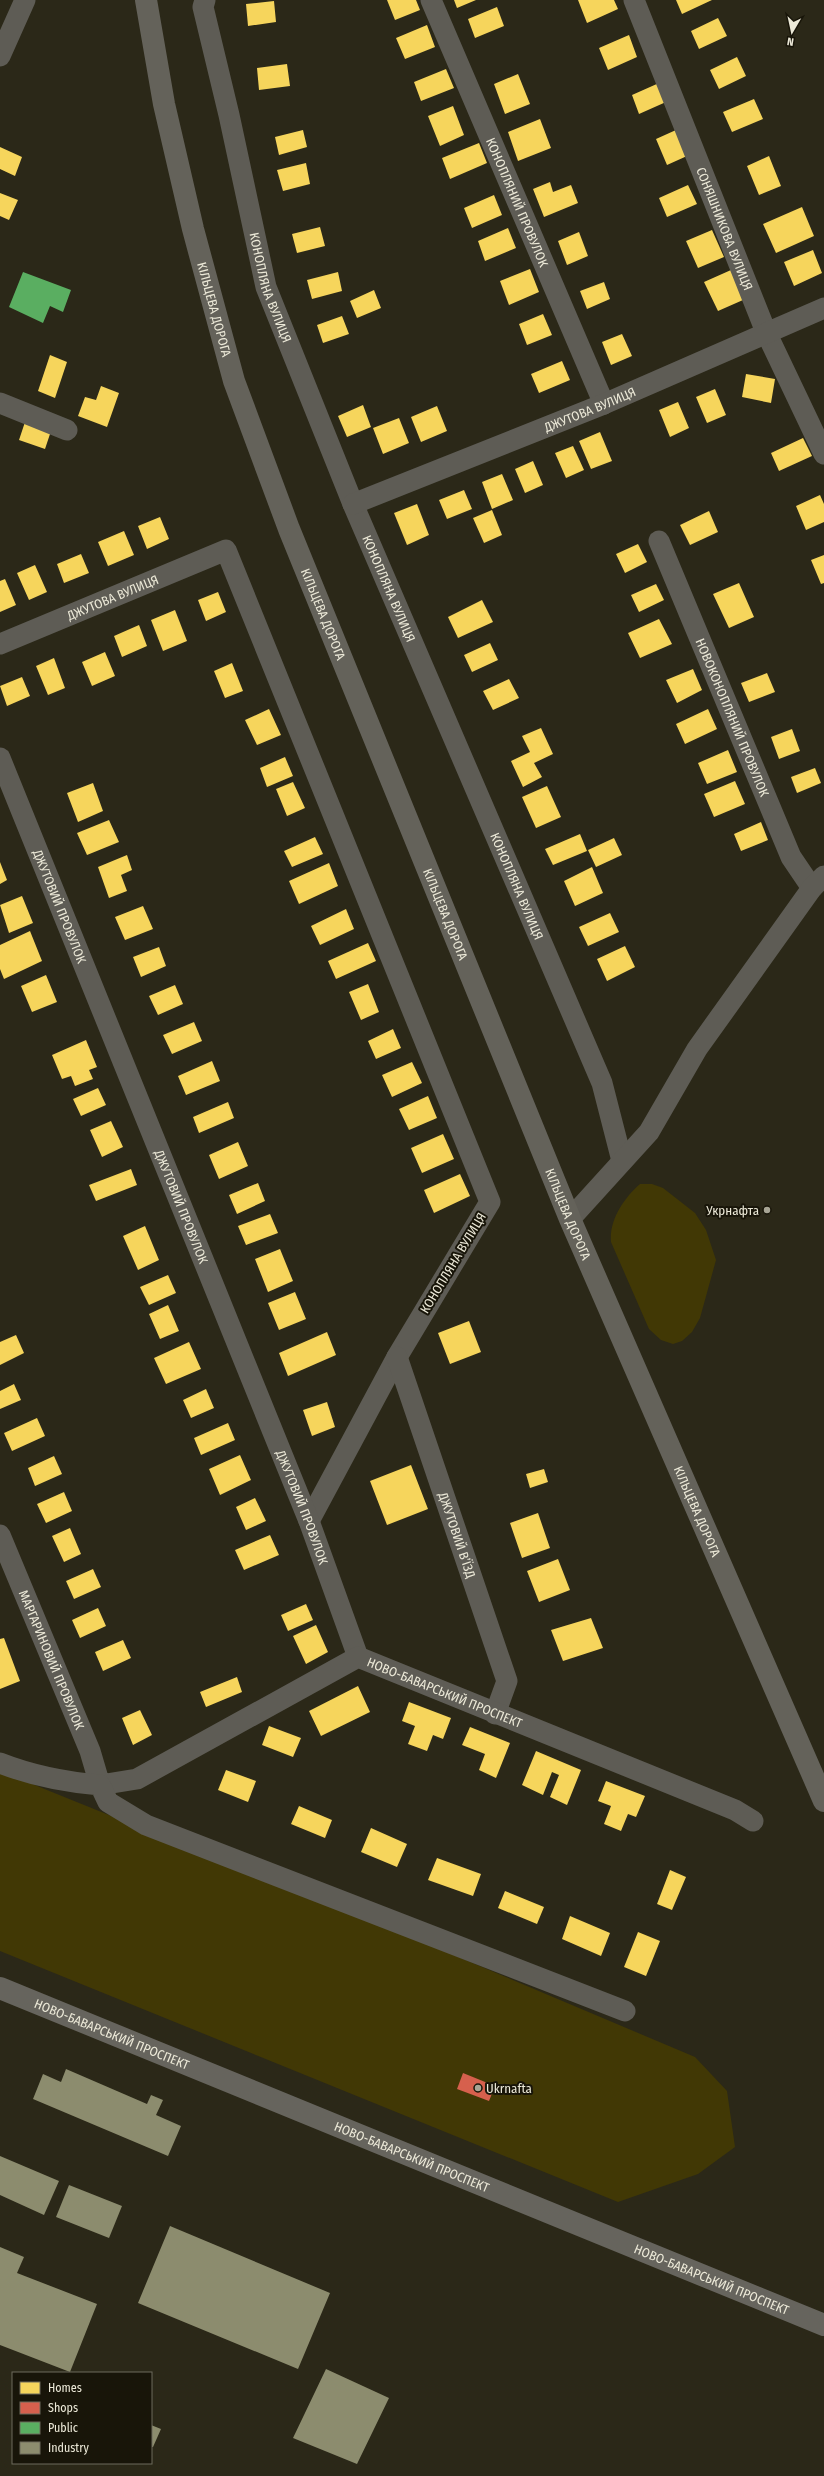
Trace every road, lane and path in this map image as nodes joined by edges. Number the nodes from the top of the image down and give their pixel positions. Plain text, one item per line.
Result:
1 (25, 0) edge
2 (146, 0) edge
3 (205, 0) edge
4 (431, 0) edge
5 (634, 0) edge
6 (6, 27) edge
7 (0, 56) edge
8 (824, 308) edge
9 (766, 332) junction
10 (0, 403) edge
11 (604, 404) junction
12 (67, 430) dead end
13 (824, 454) edge
14 (353, 504) junction
15 (660, 541) dead end
16 (226, 550) joint
17 (0, 644) edge
18 (0, 758) edge
19 (818, 882) edge
20 (622, 1161) junction
21 (570, 1219) junction
22 (397, 1357) junction
23 (309, 1521) junction
24 (0, 1535) edge
25 (358, 1658) junction
26 (495, 1714) junction
27 (0, 1762) edge
28 (100, 1785) junction
29 (824, 1801) edge
30 (753, 1821) dead end
31 (0, 1988) edge
32 (626, 2011) dead end
33 (824, 2325) edge

1 - 6 street
2 - 21 highway, КІЛЬЦЕВА ДОРОГА
3 - 14 street, КОНОПЛЯНА ВУЛИЦЯ
4 - 11 street, КОНОПЛЯНИЙ ПРОВУЛОК
5 - 9 street, СОНЯШНИКОВА ВУЛИЦЯ
6 - 7 street
8 - 9 street, ДЖУТОВА ВУЛИЦЯ
9 - 11 street, ДЖУТОВА ВУЛИЦЯ
9 - 13 street, СОНЯШНИКОВА ВУЛИЦЯ
10 - 12 street
11 - 14 street, ДЖУТОВА ВУЛИЦЯ
14 - 20 street, КОНОПЛЯНА ВУЛИЦЯ
15 - 19 street, НОВОКОНОПЛЯНИЙ ПРОВУЛОК
16 - 17 street, ДЖУТОВА ВУЛИЦЯ
16 - 22 street, КОНОПЛЯНА ВУЛИЦЯ
18 - 23 street, ДЖУТОВИЙ ПРОВУЛОК
19 - 20 street
20 - 21 street
21 - 29 highway, КІЛЬЦЕВА ДОРОГА
22 - 23 street, КОНОПЛЯНА ВУЛИЦЯ
22 - 26 street, ДЖУТОВИЙ В’ЇЗД
23 - 25 street, ДЖУТОВИЙ ПРОВУЛОК
24 - 28 street, МАРГАРИНОВИЙ ПРОВУЛОК
25 - 26 street, НОВО-БАВАРСЬКИЙ ПРОСПЕКТ
25 - 28 street, НОВО-БАВАРСЬКИЙ ПРОСПЕКТ
26 - 30 street, НОВО-БАВАРСЬКИЙ ПРОСПЕКТ
27 - 28 street, НОВО-БАВАРСЬКИЙ ПРОСПЕКТ
28 - 32 street
31 - 33 main road, НОВО-БАВАРСЬКИЙ ПРОСПЕКТ

